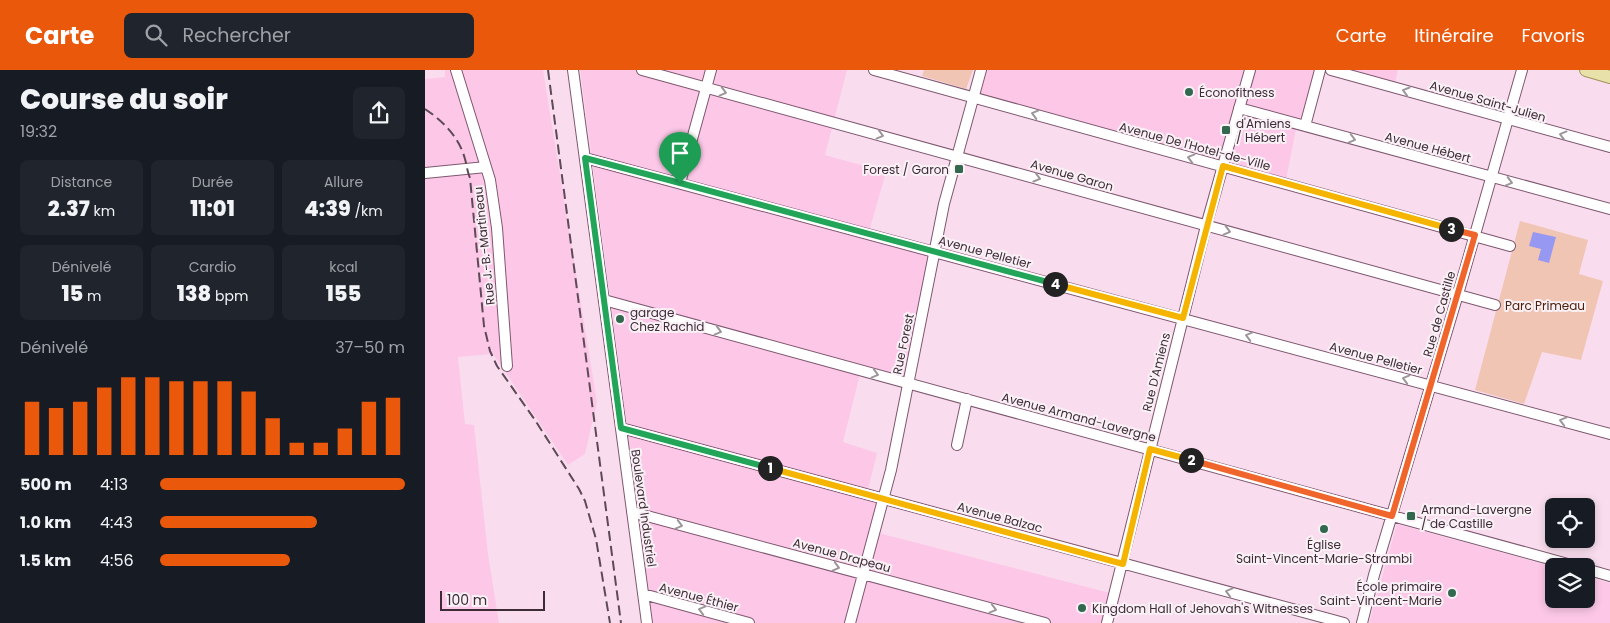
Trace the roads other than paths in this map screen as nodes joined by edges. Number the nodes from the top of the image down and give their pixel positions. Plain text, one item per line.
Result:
1 (456, 70) edge
2 (573, 70) edge
3 (643, 70) edge
4 (711, 70) edge
5 (874, 70) edge
6 (981, 70) edge
7 (1250, 70) edge
8 (1320, 70) edge
9 (1331, 70) edge
10 (1522, 70) edge
11 (1586, 70) edge
12 (1610, 77) edge
13 (706, 87) junction
14 (973, 97) junction
15 (1239, 108) junction
16 (1507, 119) junction
17 (1305, 126) junction
18 (1610, 147) edge
19 (956, 156) junction
20 (585, 158) junction
21 (1223, 166) junction
22 (486, 167) junction
23 (425, 173) edge
24 (1491, 177) junction
25 (680, 183) junction
26 (1610, 209) edge
27 (1206, 226) junction
28 (1475, 235) junction
29 (1510, 246) dead end
30 (934, 252) junction
31 (1458, 294) junction
32 (604, 300) junction
33 (1495, 305) dead end
34 (1183, 318) junction
35 (507, 366) dead end
36 (908, 382) junction
37 (1431, 386) junction
38 (967, 399) junction
39 (621, 428) junction
40 (1610, 434) edge
41 (957, 445) dead end
42 (1150, 449) junction
43 (883, 498) junction
44 (632, 512) junction
45 (1392, 516) junction
46 (1546, 558) edge
47 (1123, 564) junction
48 (1595, 572) edge
49 (863, 574) junction
50 (1610, 576) edge
51 (643, 594) junction
52 (647, 623) edge
53 (749, 623) edge
54 (850, 623) edge
55 (1045, 623) edge
56 (1107, 623) edge
57 (1344, 623) edge
58 (1362, 623) edge

1 - 22 street, Rue J.-B.-Martineau
2 - 20 street, Boulevard Industriel
3 - 13 street, Avenue Garon
4 - 13 street
5 - 14 street, Avenue De l'Hotel-de-Ville
6 - 14 street, Rue Forest
7 - 15 street, Rue D'Amiens
8 - 17 street
16 -> 9 street, Avenue Saint-Julien
10 - 16 street, Rue de Castille
11 - 12 main road
13 -> 19 street, Avenue Garon
13 - 25 street
14 - 19 street, Rue Forest
21 -> 14 street, Avenue De l'Hotel-de-Ville
15 - 17 street, Avenue Hébert
15 - 21 street, Rue D'Amiens
18 -> 16 street, Avenue Saint-Julien
16 - 24 street, Rue de Castille
17 -> 24 street, Avenue Hébert
19 -> 27 street, Avenue Garon
19 - 30 street, Rue Forest
20 - 25 street, Avenue Pelletier
20 - 32 street, Boulevard Industriel
21 - 27 street, Rue D'Amiens
21 - 28 street, Avenue De l'Hotel-de-Ville
22 - 23 street
22 - 35 street, Rue J.-B.-Martineau
24 -> 26 street, Avenue Hébert
24 - 28 street, Rue de Castille
25 - 30 street, Avenue Pelletier
27 -> 31 street, Avenue Garon
27 - 34 street, Rue D'Amiens
28 - 29 street, Avenue De l'Hotel-de-Ville
28 - 31 street, Rue de Castille
30 - 34 street, Avenue Pelletier
30 - 36 street, Rue Forest
31 - 33 street, Avenue Garon
31 - 37 street, Rue de Castille
32 -> 36 street, Avenue Armand-Lavergne
32 - 39 street, Boulevard Industriel
37 -> 34 street, Avenue Pelletier
34 - 42 street, Rue D'Amiens
36 - 38 street, Avenue Armand-Lavergne
36 - 43 street, Rue Forest
40 -> 37 street, Avenue Pelletier
37 - 45 street, Rue de Castille
38 - 41 street
38 - 42 street, Avenue Armand-Lavergne
39 - 43 street, Avenue Balzac
39 - 44 street, Boulevard Industriel
42 - 45 street, Avenue Armand-Lavergne
42 - 47 street, Rue D'Amiens
43 - 47 street, Avenue Balzac
43 - 49 street, Rue Forest
44 -> 49 street, Avenue Drapeau
44 - 51 street, Boulevard Industriel
45 - 46 street, Avenue Armand-Lavergne
45 - 58 street, Rue de Castille
47 - 56 street, Rue D'Amiens
57 -> 47 street, Avenue Balzac
48 - 50 street
49 - 54 street, Rue Forest
49 -> 55 street, Avenue Drapeau
51 - 52 street, Boulevard Industriel
53 -> 51 street, Avenue Éthier

